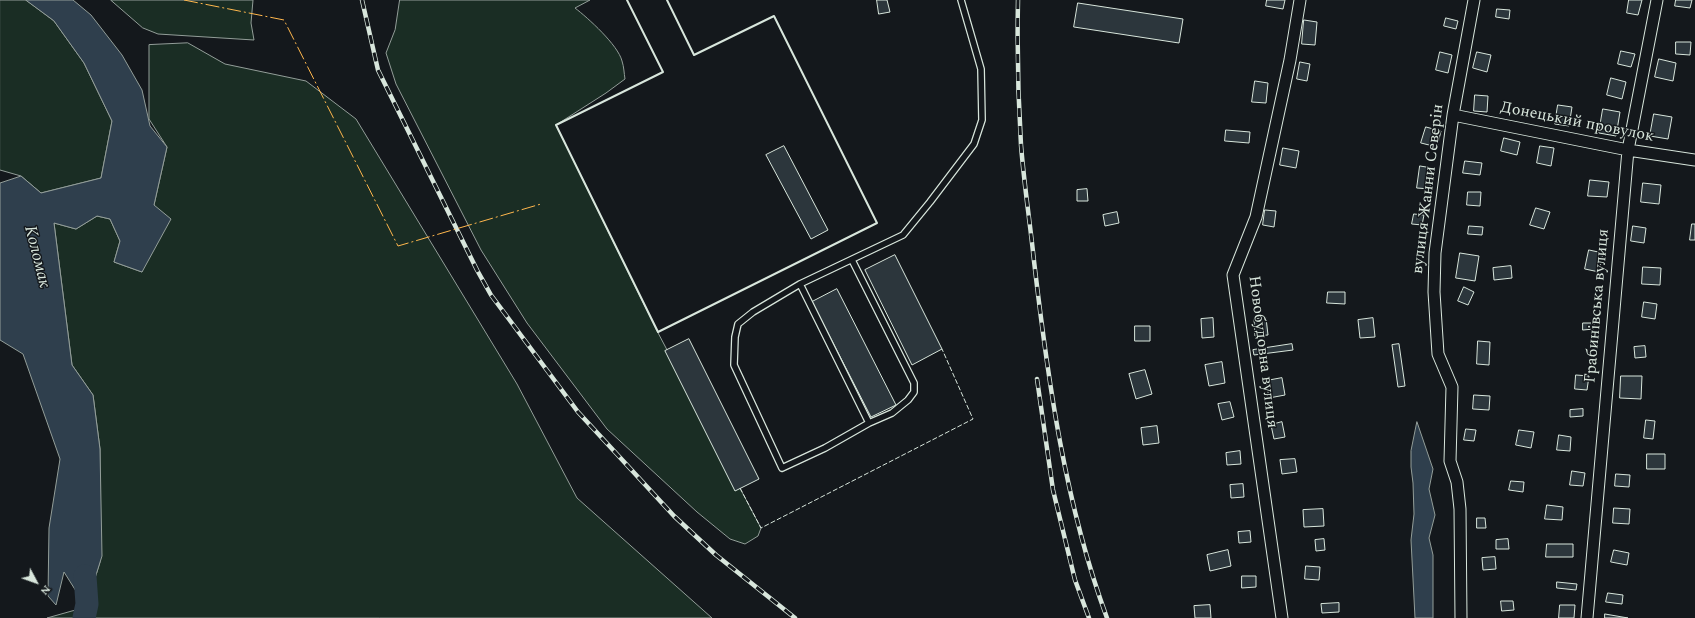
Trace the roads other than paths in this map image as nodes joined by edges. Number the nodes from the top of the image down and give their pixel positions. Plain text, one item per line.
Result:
1 (962, 0) edge
2 (1300, 0) edge
3 (1474, 0) edge
4 (1657, 0) edge
5 (1453, 115) junction
6 (1628, 150) junction
7 (1695, 160) edge
8 (852, 260) junction
9 (800, 284) junction
10 (869, 423) junction
11 (1282, 618) edge
12 (1461, 618) edge
13 (1587, 618) edge

1 - 8 lane
2 - 11 street, Новобудовна вулиця
3 - 5 street, вулиця Жанни Северін
4 - 6 street, Грабинівська вулиця
5 - 6 street, Донецький провулок
5 - 12 street, вулиця Жанни Северін
6 - 7 street, Донецький провулок
6 - 13 street, Грабинівська вулиця
8 - 9 lane
8 - 10 lane
9 - 10 lane
9 - 10 lane

